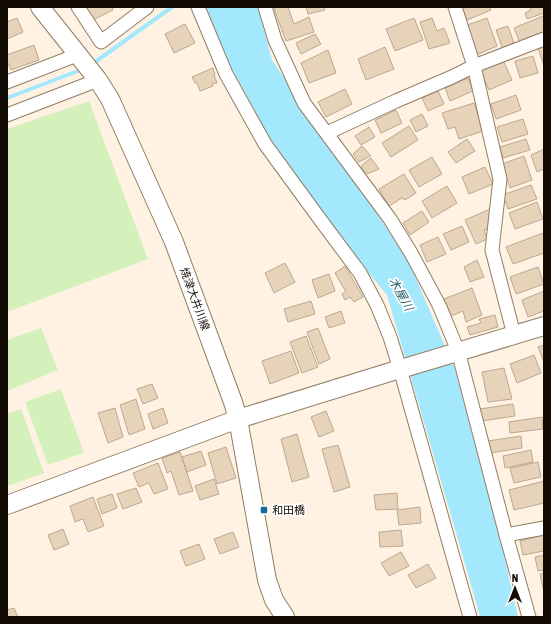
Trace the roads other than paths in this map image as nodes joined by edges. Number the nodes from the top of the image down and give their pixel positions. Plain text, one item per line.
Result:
1 (40, 7) edge
2 (78, 7) edge
3 (147, 7) edge
4 (198, 7) edge
5 (265, 7) edge
6 (455, 7) edge
7 (544, 39) edge
8 (79, 57) junction
9 (474, 66) junction
10 (95, 77) junction
11 (7, 82) edge
12 (7, 115) edge
13 (327, 133) junction
14 (544, 326) edge
15 (514, 336) junction
16 (458, 352) junction
17 (402, 368) junction
18 (238, 419) junction
19 (7, 505) edge
20 (544, 528) edge
21 (506, 535) junction
22 (285, 617) edge
23 (470, 617) edge
24 (529, 617) edge

1 - 8 main road, 焼津大井川線
2 - 3 street
4 - 17 street
5 - 13 street
6 - 9 street
7 - 9 street
8 - 10 main road, 焼津大井川線
8 - 11 street
9 - 13 street
9 - 15 street
10 - 12 street
10 - 18 main road, 焼津大井川線
13 - 16 street
14 - 15 main road
15 - 16 main road
16 - 17 main road
16 - 21 street
17 - 18 main road
17 - 23 street
18 - 19 main road
18 - 22 main road, 焼津大井川線
20 - 21 street
21 - 24 street

